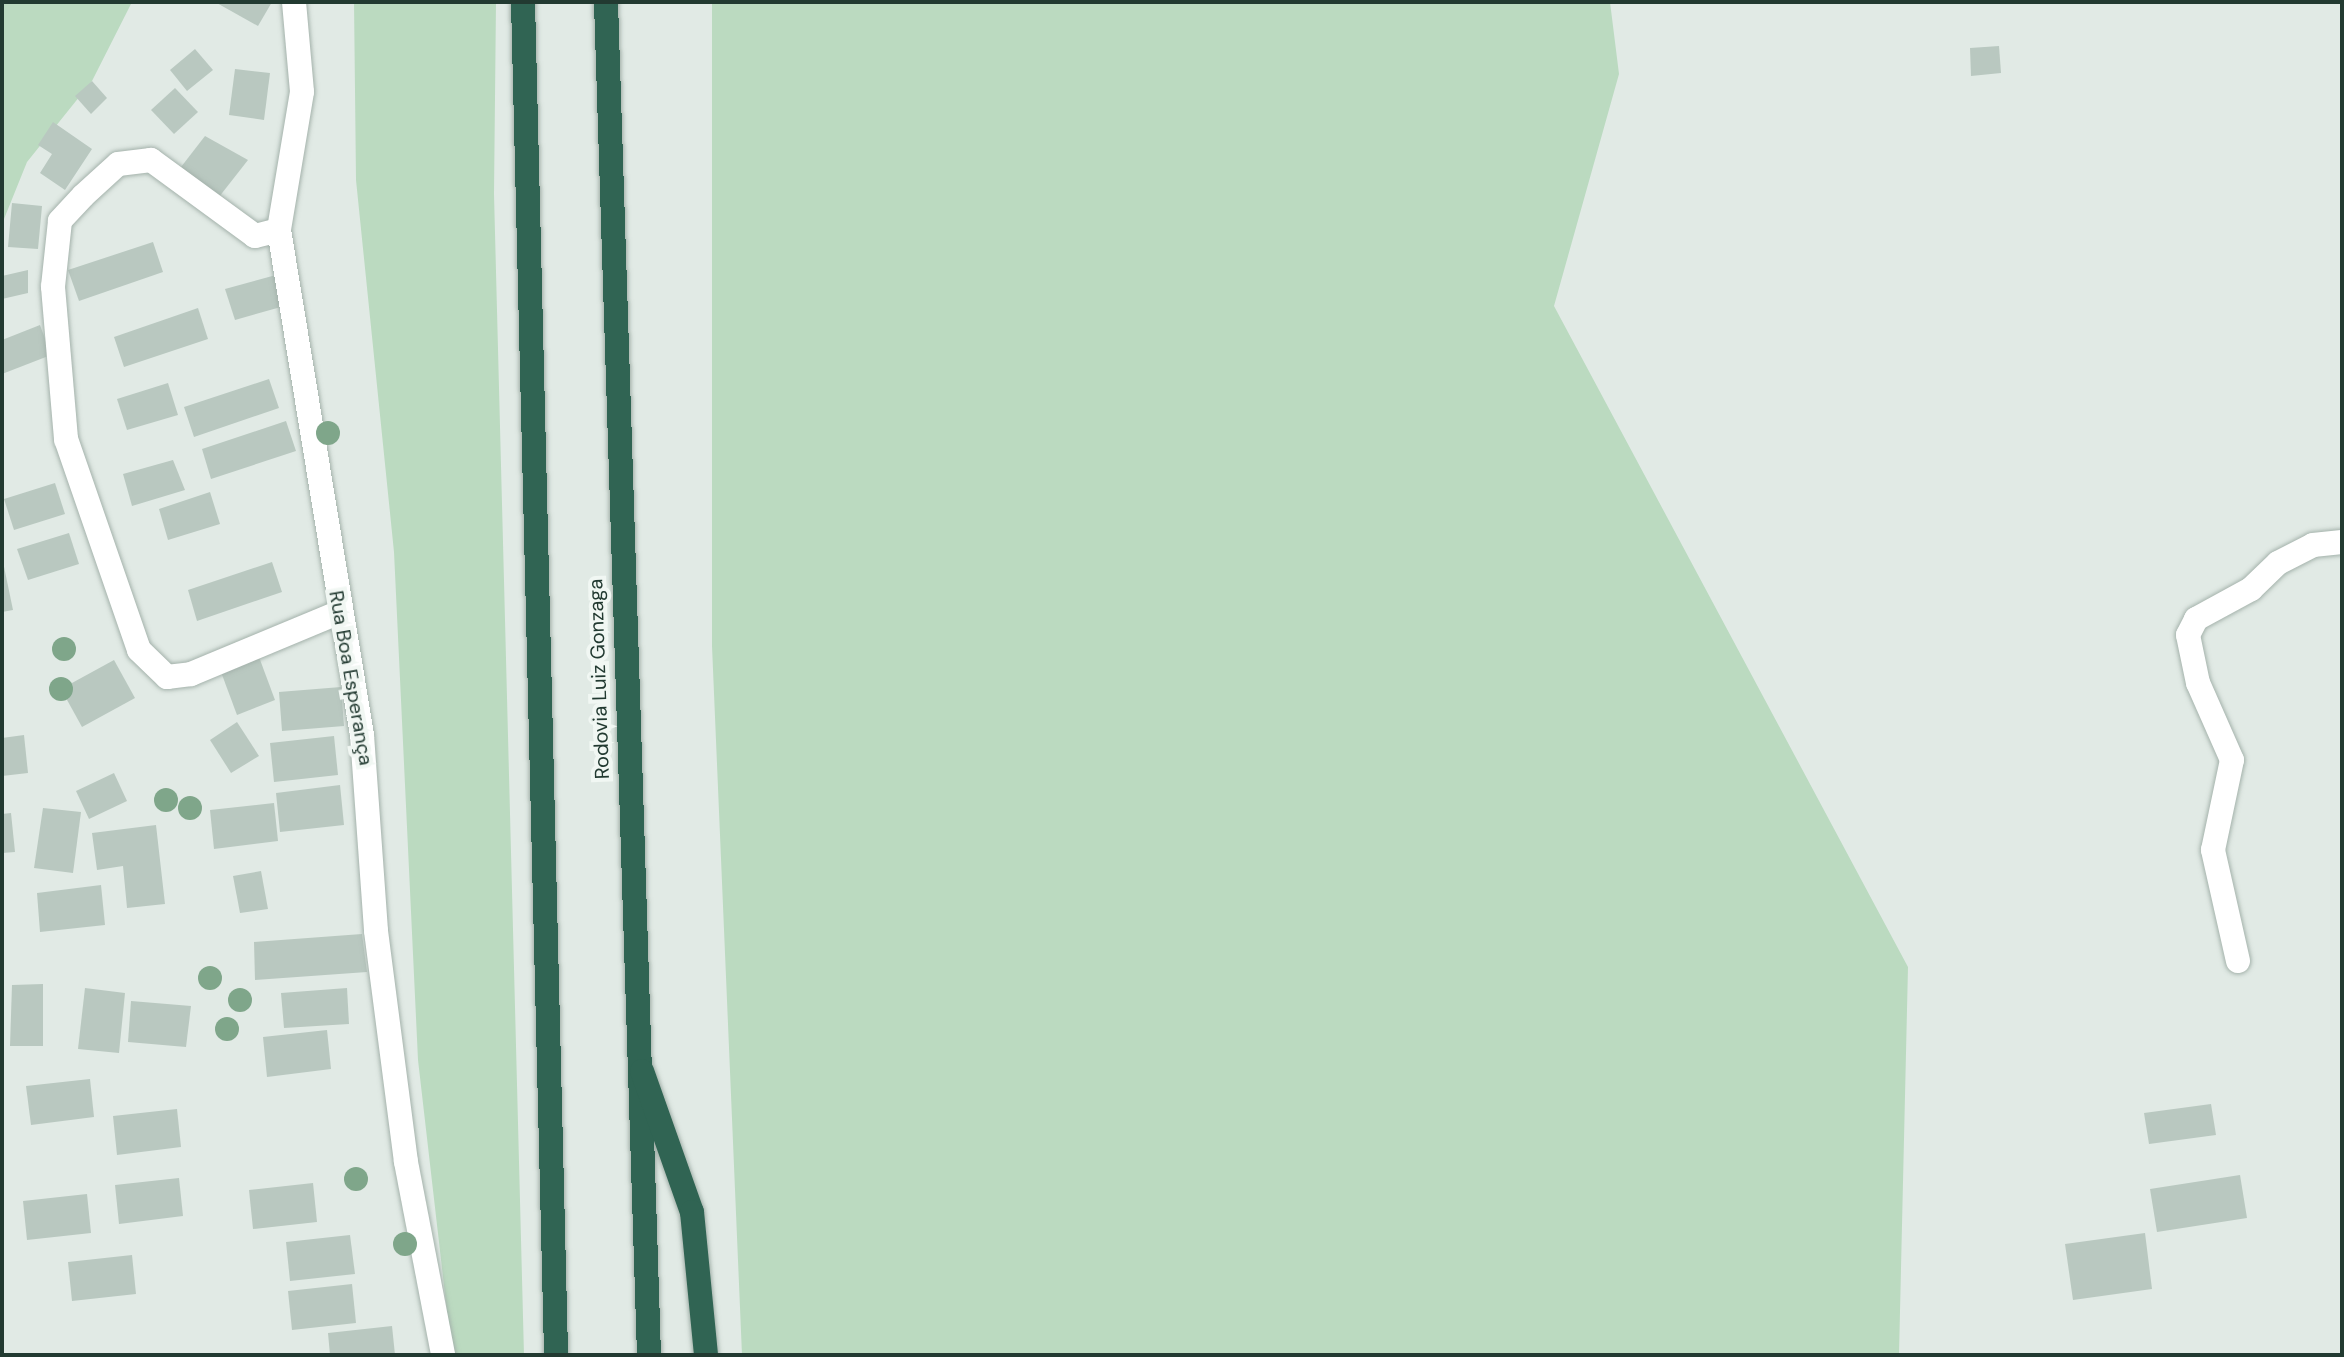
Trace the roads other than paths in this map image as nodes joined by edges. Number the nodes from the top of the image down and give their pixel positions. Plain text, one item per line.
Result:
1 (294, 2) edge
2 (523, 2) edge
3 (606, 2) edge
4 (279, 230) junction
5 (2342, 542) edge
6 (340, 612) junction
7 (2238, 961) dead end
8 (634, 1046) junction
9 (443, 1355) edge
10 (556, 1355) edge
11 (649, 1355) edge
12 (706, 1355) edge

1 - 4 street, Rua Boa Esperança
2 - 10 highway
3 - 8 highway, Rodovia Luiz Gonzaga
4 - 6 street, Rua Boa Esperança
4 - 6 street
5 - 7 street
6 - 9 street, Rua Boa Esperança
8 - 11 highway, Rodovia Luiz Gonzaga
8 - 12 highway

